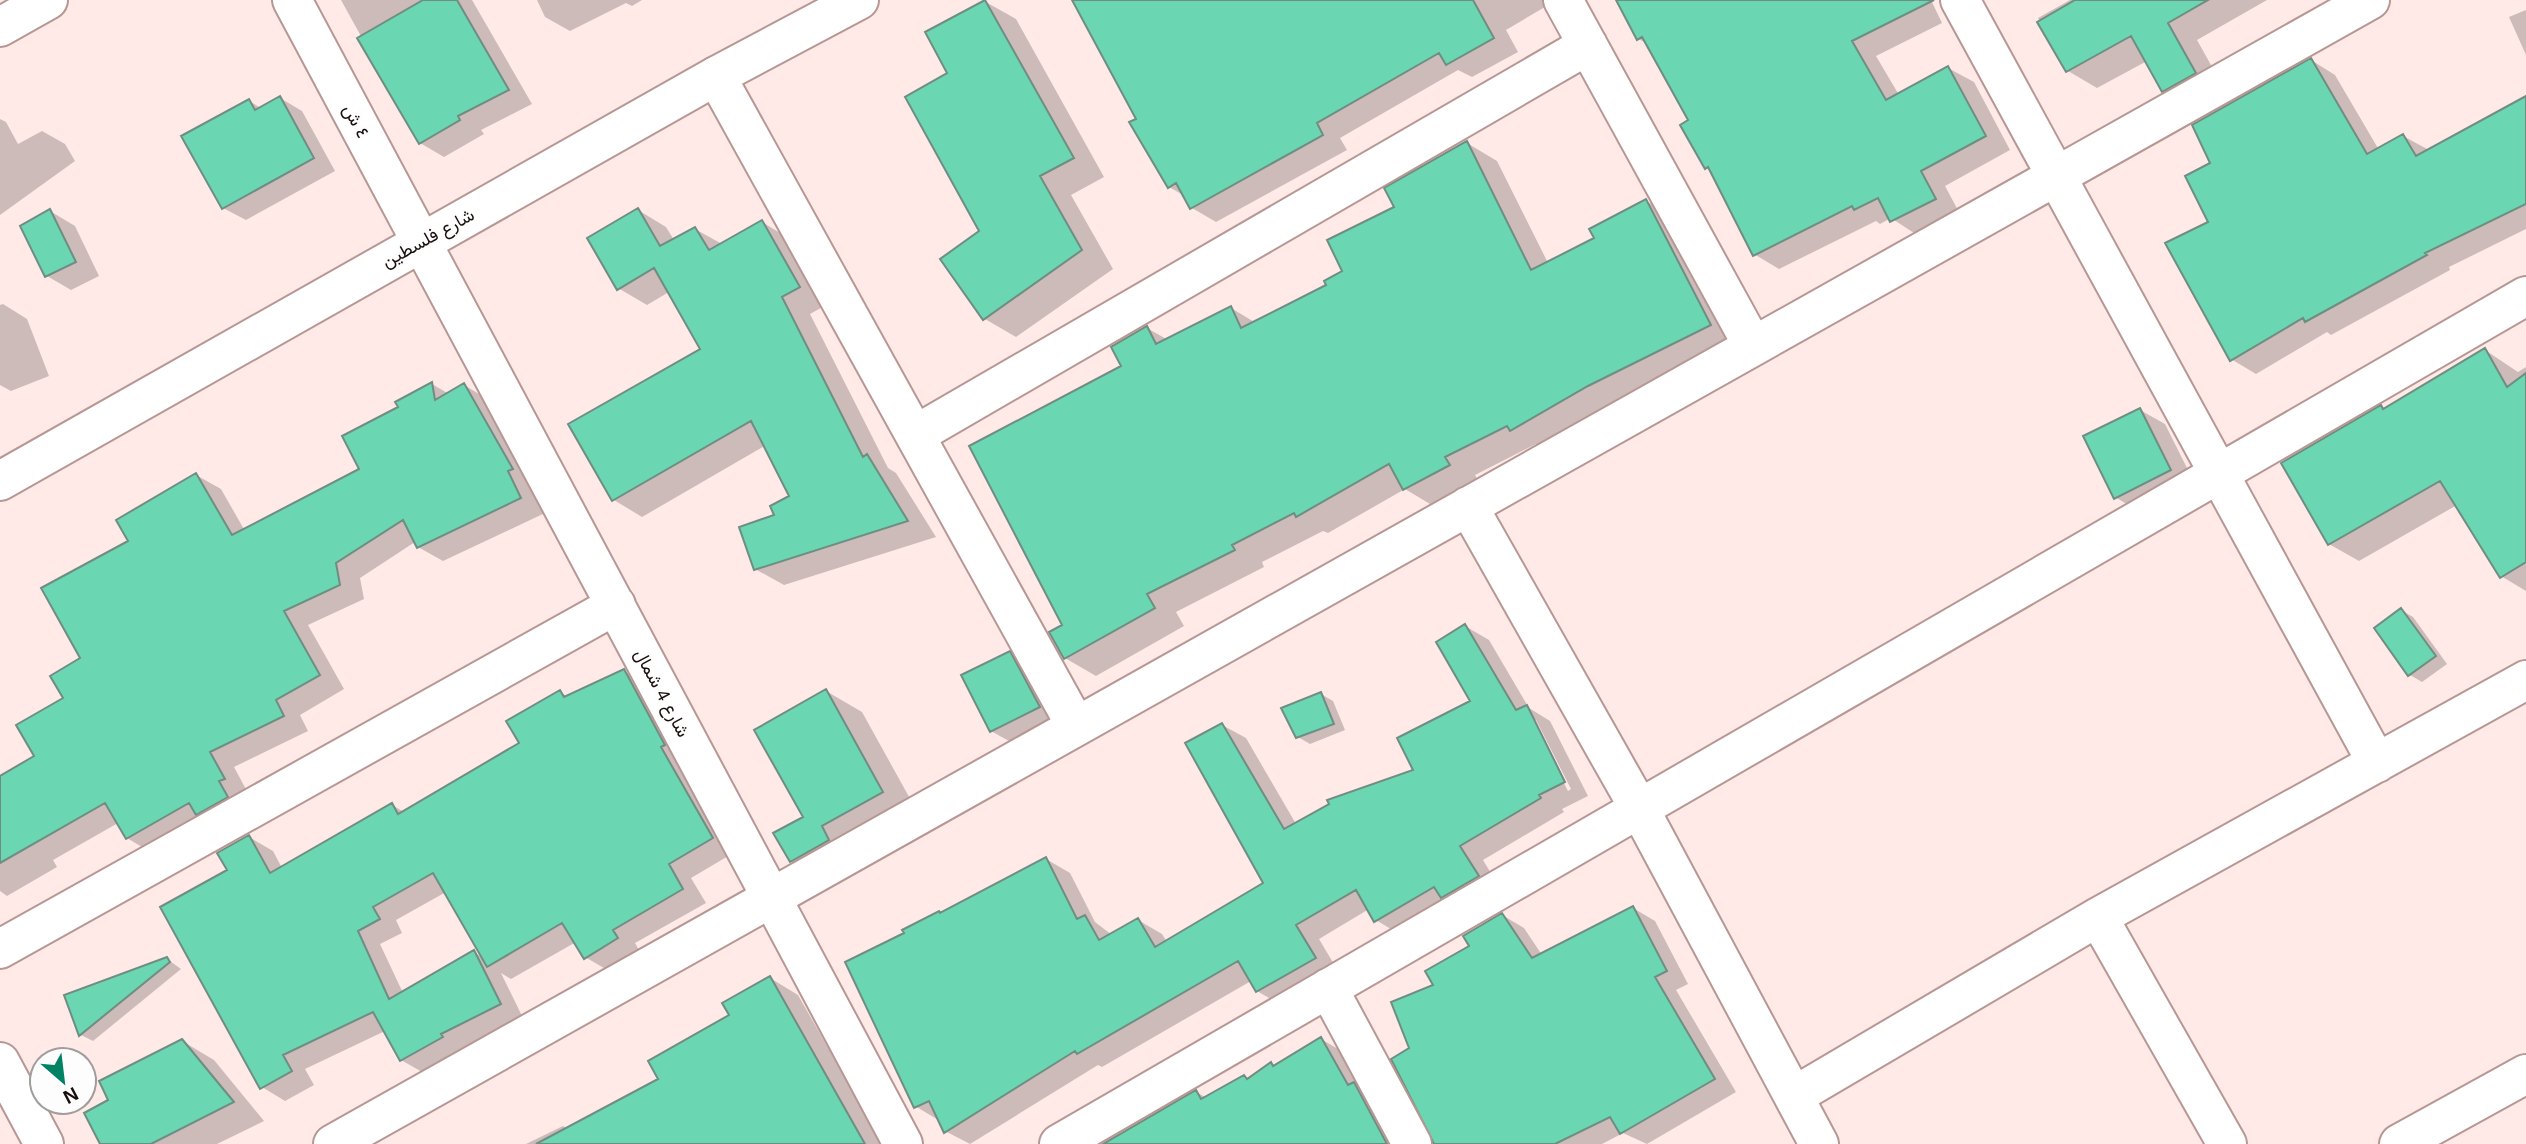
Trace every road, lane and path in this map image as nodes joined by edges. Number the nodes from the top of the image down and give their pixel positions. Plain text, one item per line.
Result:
1 (48, 0) edge
2 (292, 0) edge
3 (859, 0) edge
4 (1563, 0) edge
5 (1960, 0) edge
6 (2371, 0) edge
7 (0, 27) edge
8 (1588, 45) junction
9 (716, 76) junction
10 (2056, 176) junction
11 (420, 243) junction
12 (2526, 296) edge
13 (1753, 346) junction
14 (915, 435) junction
15 (2218, 473) junction
16 (0, 481) edge
17 (1468, 506) junction
18 (616, 605) junction
19 (2526, 680) edge
20 (1076, 726) junction
21 (2376, 763) junction
22 (1639, 808) junction
23 (772, 897) junction
24 (2098, 917) junction
25 (0, 949) edge
26 (1328, 988) junction
27 (0, 1062) edge
28 (2526, 1074) edge
29 (1794, 1096) junction
30 (44, 1144) edge
31 (333, 1144) edge
32 (903, 1144) edge
33 (1059, 1144) edge
34 (1412, 1144) edge
35 (1819, 1144) edge
36 (2227, 1144) edge
37 (2399, 1144) edge

1 - 7 street
2 - 11 street, ٤ ش
3 - 9 street, شارع فلسطين
4 - 8 street
5 - 10 street
6 - 10 street
8 - 13 street
8 - 14 street
9 - 11 street, شارع فلسطين
9 - 14 street
10 - 13 street
10 - 15 street
11 - 16 street, شارع فلسطين
11 - 18 street, شارع 4 شمال
12 - 15 street
13 - 17 street
14 - 20 street
15 - 21 street
15 - 22 street
17 - 20 street
17 - 22 street
18 - 23 street, شارع 4 شمال
18 - 25 street
19 - 21 street
20 - 23 street
21 - 24 street
22 - 26 street
22 - 29 street
23 - 31 street
23 - 32 street, شارع 4 شمال
24 - 29 street
24 - 36 street
26 - 33 street
26 - 34 street
27 - 30 street
28 - 37 street
29 - 35 street

